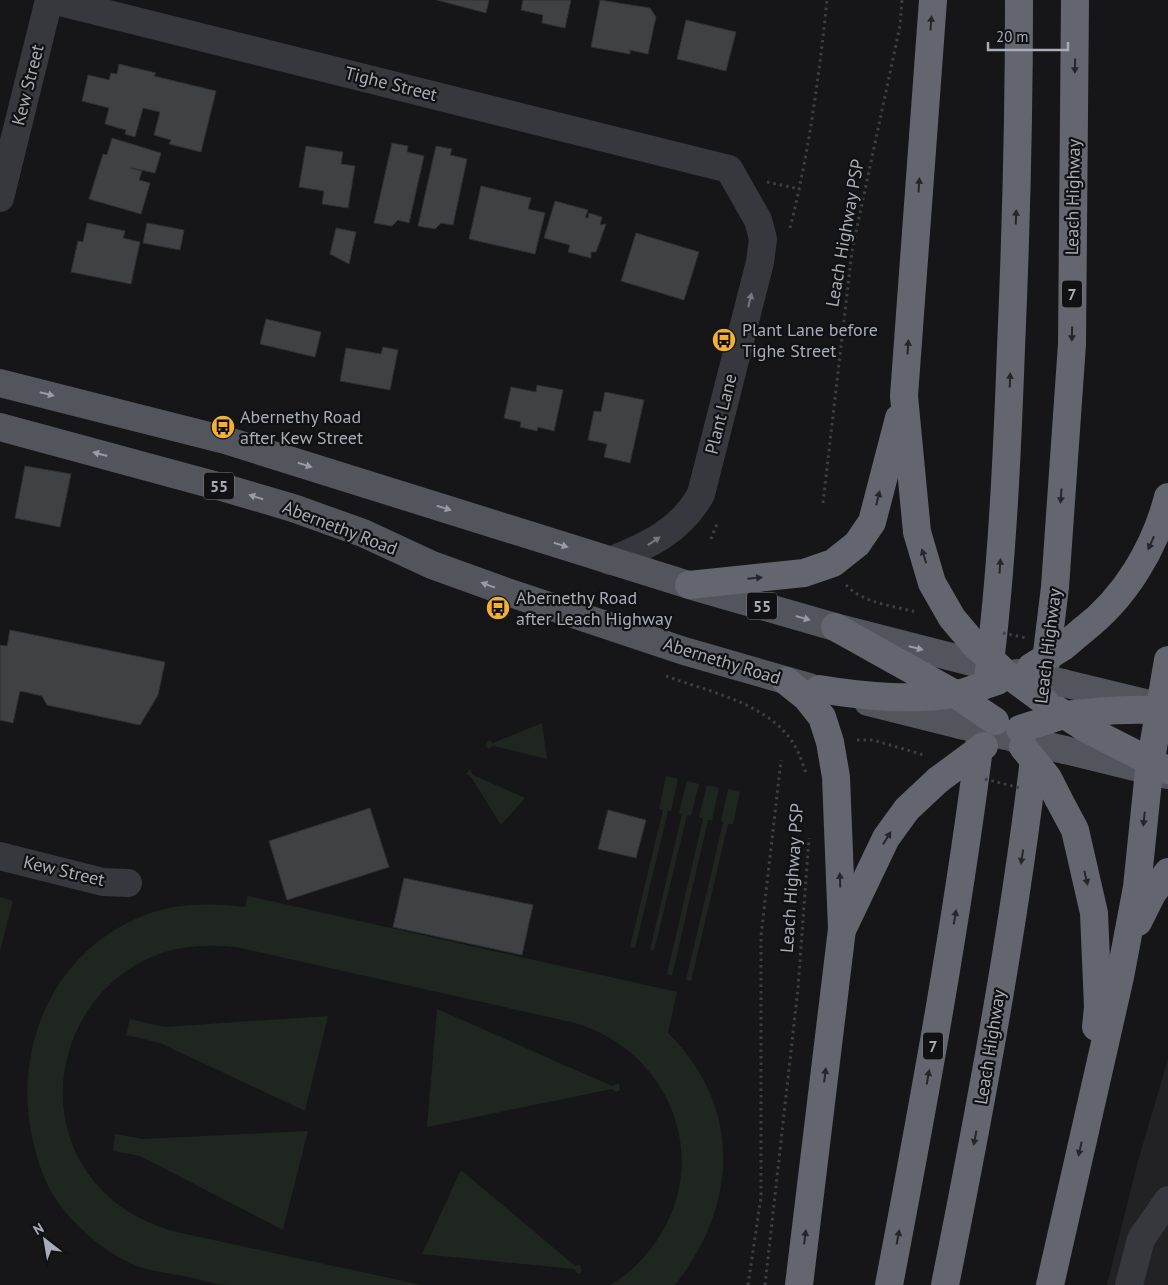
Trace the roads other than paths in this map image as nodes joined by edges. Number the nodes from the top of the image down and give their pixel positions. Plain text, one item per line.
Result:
1 (51, 0) edge
2 (933, 0) edge
3 (1019, 0) edge
4 (1076, 0) edge
5 (729, 169) joint
6 (0, 198) edge
7 (0, 383) edge
8 (904, 396) junction
9 (0, 428) edge
10 (1168, 497) edge
11 (610, 561) junction
12 (689, 585) junction
13 (835, 627) junction
14 (1168, 660) edge
15 (1008, 672) junction
16 (786, 681) junction
17 (820, 689) joint
18 (949, 700) junction
19 (1164, 709) edge
20 (1068, 716) junction
21 (1009, 736) junction
22 (1159, 770) edge
23 (0, 856) edge
24 (1168, 872) edge
25 (128, 883) dead end
26 (842, 929) junction
27 (1120, 977) junction
28 (1090, 1102) junction
29 (1168, 1200) edge
30 (799, 1285) edge
31 (889, 1285) edge
32 (945, 1285) edge
33 (1050, 1285) edge
34 (1129, 1285) edge

1 - 5 street, Tighe Street
1 - 6 street, Kew Street
8 -> 2 highway
31 -> 3 highway, 7
4 -> 32 highway, Leach Highway / 7
11 -> 5 street, Plant Lane
7 -> 11 main road, 55
12 -> 8 highway
15 -> 8 highway, bridge
16 -> 9 main road, Abernethy Road / 55
10 -> 15 highway, bridge
11 - 12 main road, 55
12 -> 13 main road, 55
13 -> 15 main road, 55
13 - 18 highway
14 - 19 highway
15 - 18 highway, bridge
15 - 19 main road, 55, bridge
15 - 20 highway, bridge
16 - 17 main road, Abernethy Road / 55
26 -> 16 highway
17 - 18 highway
18 - 21 highway, bridge
19 - 20 highway
19 - 22 highway
20 - 21 highway, bridge
20 - 22 highway
21 - 22 main road, bridge
26 -> 21 highway, bridge
21 -> 28 highway, bridge
22 -> 27 highway
23 - 25 street, Kew Street
24 - 27 highway
30 -> 26 highway
27 - 28 highway
28 -> 33 highway
29 - 34 street

